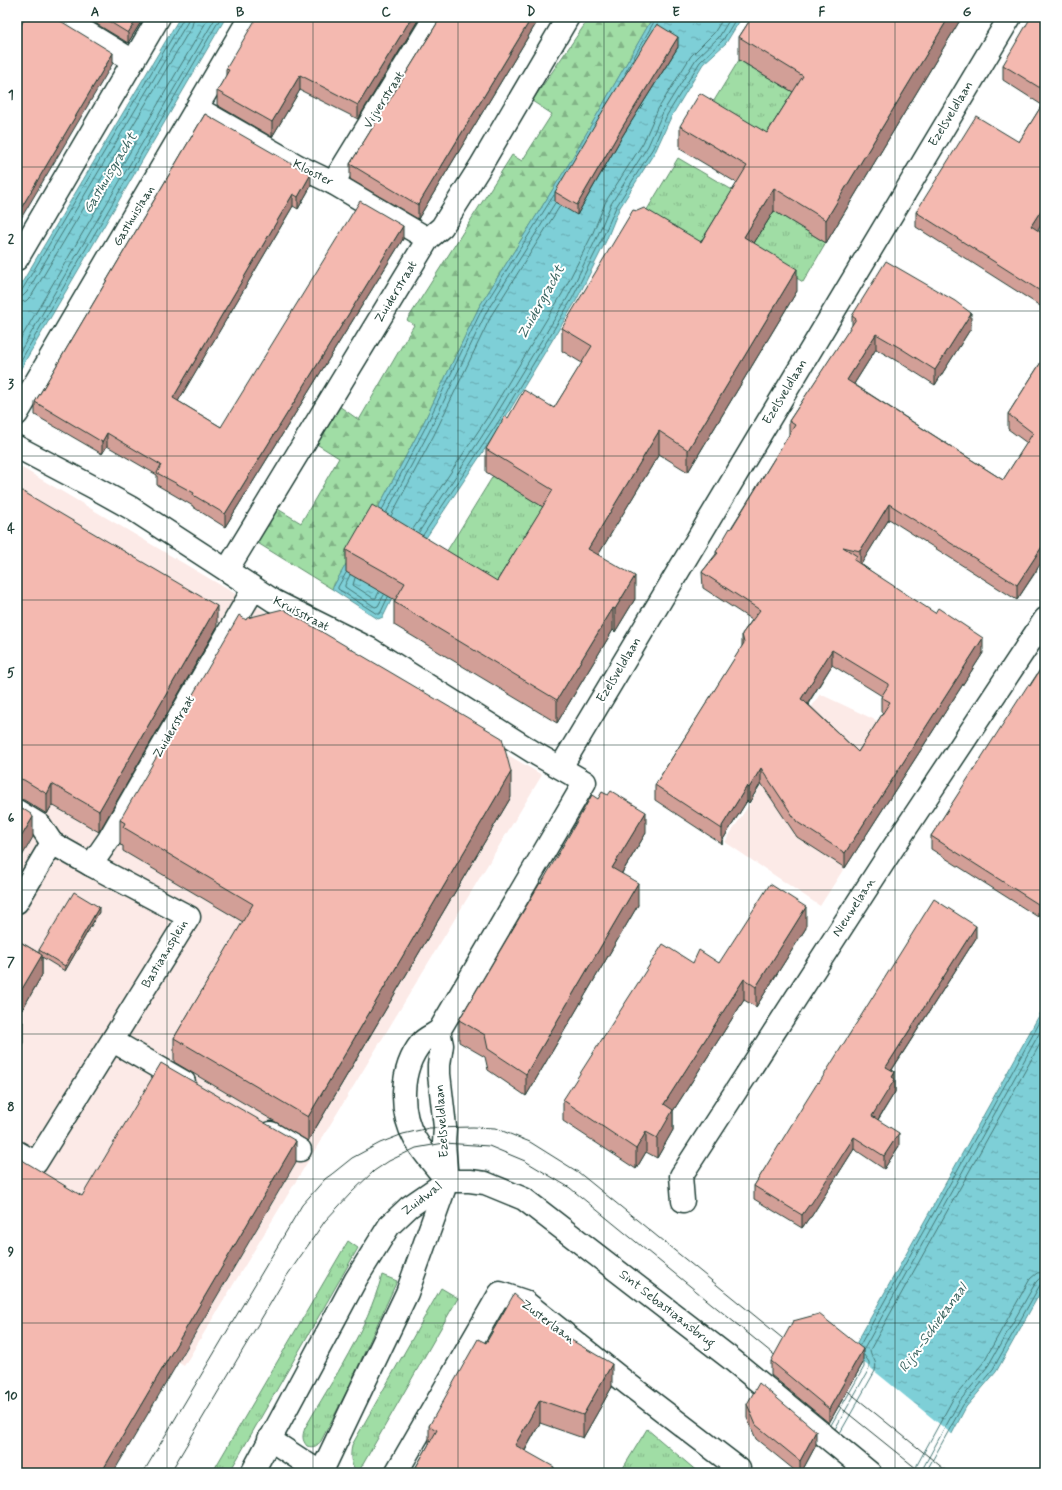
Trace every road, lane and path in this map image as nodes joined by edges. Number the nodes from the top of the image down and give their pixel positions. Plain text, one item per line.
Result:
1 (61, 17) edge
2 (159, 17) edge
3 (250, 17) edge
4 (435, 17) edge
5 (568, 17) edge
6 (1010, 17) edge
7 (133, 61) junction
8 (197, 108) junction
9 (333, 183) junction
10 (428, 238) junction
11 (17, 259) edge
12 (17, 414) edge
13 (17, 447) edge
14 (227, 570) junction
15 (254, 588) junction
16 (1045, 619) edge
17 (561, 767) junction
18 (586, 782) joint
19 (17, 811) edge
20 (52, 843) junction
21 (91, 865) junction
22 (17, 902) edge
23 (439, 1031) junction
24 (113, 1041) junction
25 (201, 1092) edge
26 (254, 1123) edge
27 (300, 1150) edge
28 (17, 1152) edge
29 (446, 1181) junction
30 (683, 1201) dead end
31 (269, 1439) junction
32 (739, 1469) dead end
33 (252, 1473) edge
34 (321, 1473) edge
35 (396, 1473) edge
36 (870, 1473) edge

1 - 7 street
2 - 7 street
3 - 8 street, Gasthuislaan
4 - 9 street, Vijverstraat
5 - 10 street, Zuiderstraat
6 - 17 street, Ezelsveldlaan
7 - 11 street
8 - 9 street, Klooster
8 - 12 street, Gasthuislaan
9 - 10 street, Klooster
10 - 14 street, Zuiderstraat
13 - 14 street, Kruisstraat
14 - 15 street, Kruisstraat
15 - 17 street, Kruisstraat
15 - 21 street, Zuiderstraat
16 - 30 street, Nieuwelaan
17 - 18 street, Kruisstraat
18 - 23 street, Ezelsveldlaan
19 - 20 street
20 - 21 street, Bastiaansplein
20 - 22 street
21 - 24 street, Bastiaansplein
23 - 29 street, Ezelsveldlaan
23 - 29 street, Ezelsveldlaan
24 - 25 street
24 - 28 street, Bastiaansplein
26 - 27 street
29 - 31 street, Zuidwal
29 - 34 street, Zuidwal
29 - 36 street, Sint Sebastiaansbrug
31 - 33 street, Zuidwal
31 - 34 street
32 - 35 street, Zusterlaan

